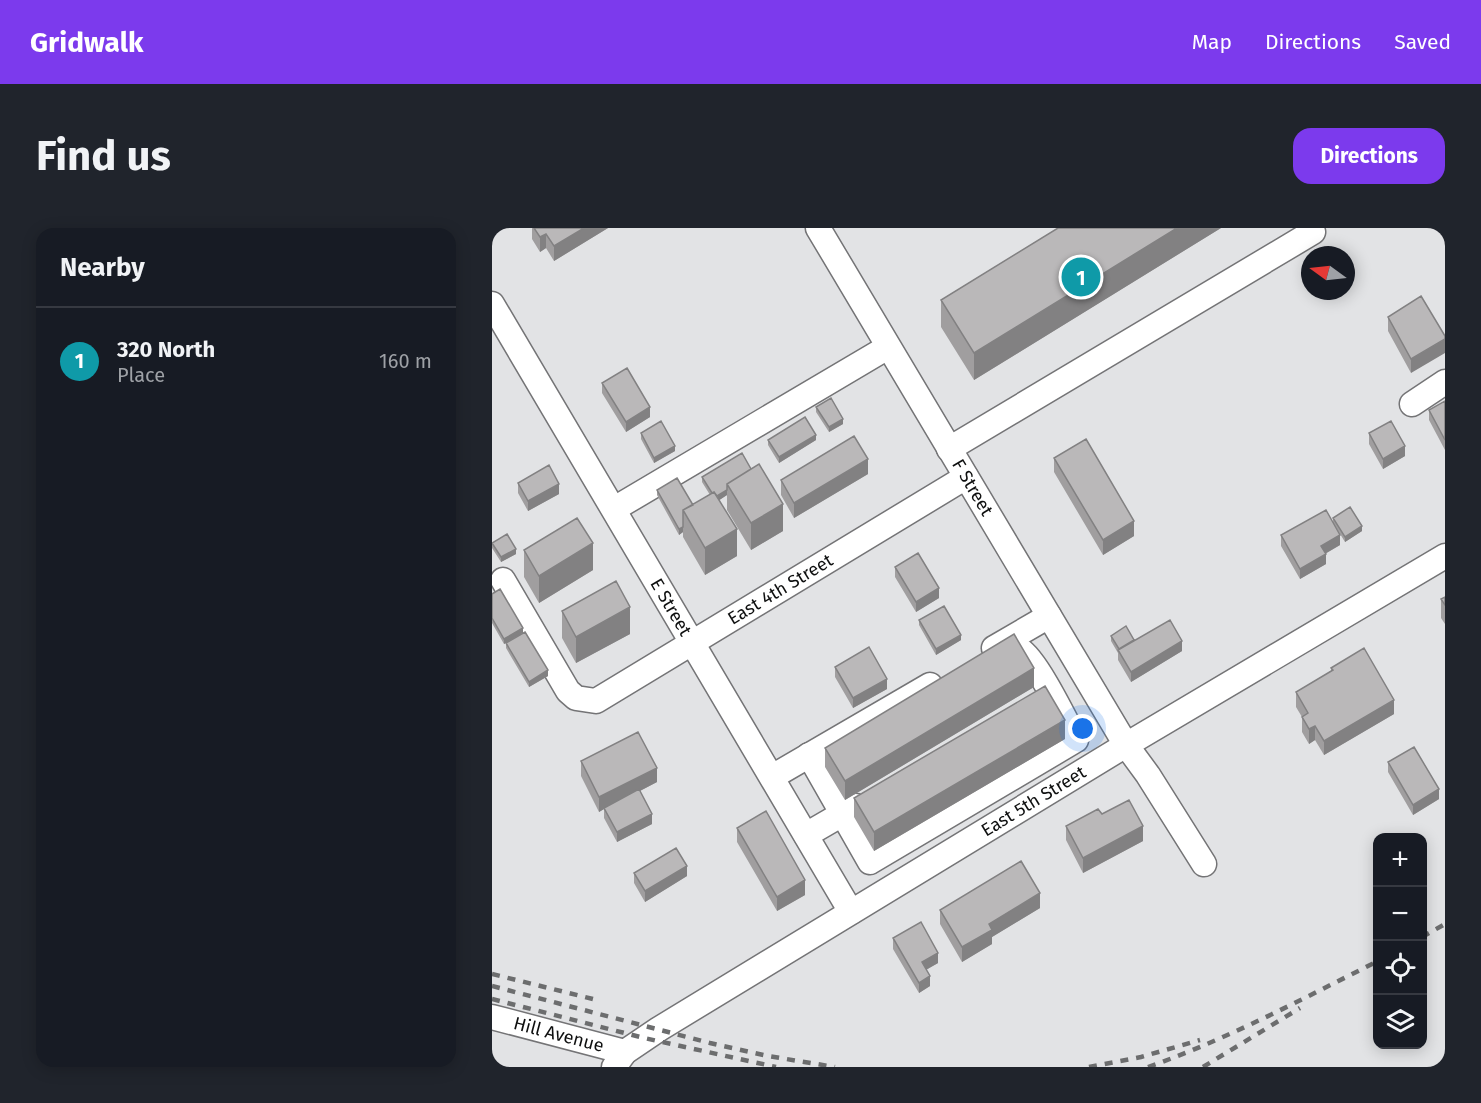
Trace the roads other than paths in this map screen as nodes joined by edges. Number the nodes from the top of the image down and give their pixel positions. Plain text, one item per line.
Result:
1 (818, 228) edge
2 (1311, 228) edge
3 (493, 309) edge
4 (888, 346) junction
5 (1445, 382) edge
6 (1412, 404) dead end
7 (950, 449) junction
8 (966, 477) junction
9 (614, 509) junction
10 (1445, 555) edge
11 (503, 580) dead end
12 (1049, 616) junction
13 (693, 643) junction
14 (1001, 644) junction
15 (1082, 672) junction
16 (1040, 697) junction
17 (1126, 745) junction
18 (808, 755) junction
19 (772, 777) junction
20 (872, 796) edge
21 (842, 814) junction
22 (806, 835) junction
23 (1204, 864) dead end
24 (851, 912) junction
25 (492, 1017) edge
26 (620, 1060) edge

1 - 4 street, F Street
2 - 7 street
3 - 9 street, E Street
4 - 7 street, F Street
4 - 9 street
5 - 6 street
7 - 8 street, F Street
8 - 12 street, F Street
8 - 13 street, East 4th Street
9 - 13 street, E Street
10 - 17 street, East 5th Street
11 - 13 street, East 4th Street
12 - 14 street
12 - 15 street, F Street
13 - 19 street, E Street
14 - 16 street
14 - 18 street
15 - 16 street
15 - 17 street, F Street
16 - 21 street
17 - 23 street, F Street
17 - 24 street, East 5th Street
18 - 19 street
18 - 21 street
19 - 22 street, E Street
20 - 21 street
21 - 22 street
22 - 24 street, E Street
24 - 26 street, East 5th Street
25 - 26 street, Hill Avenue

